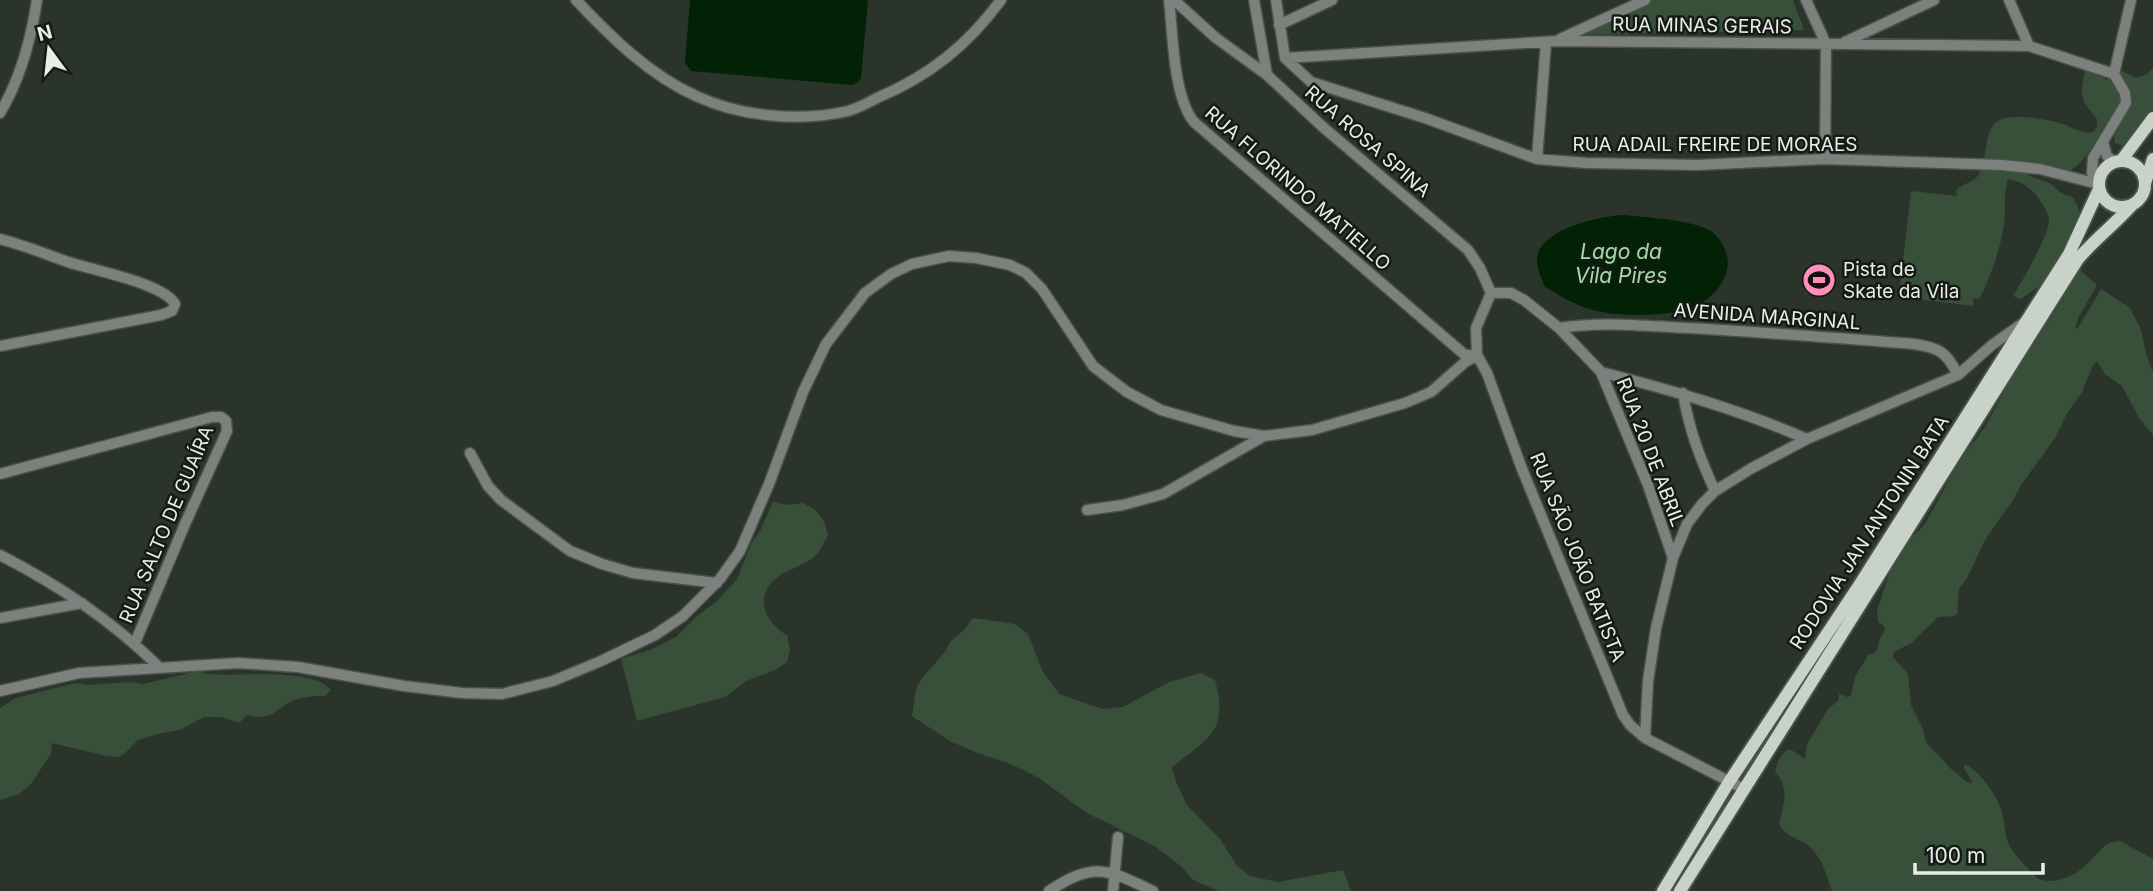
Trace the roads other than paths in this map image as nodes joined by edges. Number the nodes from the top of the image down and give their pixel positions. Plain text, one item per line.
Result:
1 (37, 0) edge
2 (576, 0) edge
3 (1001, 0) edge
4 (1169, 0) edge
5 (1174, 0) edge
6 (1254, 0) edge
7 (1276, 0) edge
8 (1332, 0) edge
9 (1645, 0) edge
10 (1806, 0) edge
11 (1934, 0) edge
12 (2009, 0) edge
13 (2131, 0) edge
14 (1279, 25) junction
15 (1551, 41) junction
16 (1826, 44) junction
17 (1842, 44) junction
18 (2029, 46) junction
19 (1285, 58) junction
20 (2114, 74) junction
21 (1266, 75) junction
22 (0, 113) edge
23 (2153, 118) edge
24 (2103, 142) junction
25 (1537, 159) junction
26 (1825, 159) junction
27 (2153, 159) edge
28 (2118, 161) junction
29 (2099, 183) junction
30 (2145, 183) junction
31 (2132, 205) junction
32 (0, 239) edge
33 (1491, 293) junction
34 (2024, 323) junction
35 (1559, 328) junction
36 (0, 345) edge
37 (1477, 355) junction
38 (1601, 372) junction
39 (1958, 375) junction
40 (1683, 393) junction
41 (1265, 436) junction
42 (1807, 439) junction
43 (470, 453) dead end
44 (0, 474) edge
45 (1715, 491) junction
46 (1087, 510) dead end
47 (0, 555) edge
48 (1673, 558) junction
49 (717, 583) junction
50 (82, 603) junction
51 (0, 618) edge
52 (135, 643) junction
53 (159, 667) junction
54 (0, 691) edge
55 (1645, 738) junction
56 (1729, 782) junction
57 (1744, 789) junction
58 (1118, 836) dead end
59 (1115, 873) junction
60 (1049, 891) edge
61 (1113, 891) edge
62 (1153, 891) edge
63 (1663, 891) edge
64 (1680, 891) edge

1 - 22 street
2 - 3 street
4 - 37 street, RUA FLORINDO MATIELLO
5 - 21 street, RUA ROSA SPINA
6 - 21 street
7 - 14 street
8 - 14 street
9 - 15 street
10 - 16 street
11 - 17 street
12 - 18 street
13 - 20 street
14 - 19 street
15 - 16 street, RUA MINAS GERAIS
15 - 19 street, RUA MINAS GERAIS
15 - 25 street
16 - 17 street, RUA MINAS GERAIS
16 - 26 street
17 - 18 street, RUA MINAS GERAIS
18 - 20 street, RUA MINAS GERAIS
19 - 25 street, RUA ADAIL FREIRE DE MORAES
20 - 24 street
21 - 33 street, RUA ROSA SPINA
23 - 28 main road, RODOVIA JAN ANTONIN BATA
24 - 28 street
24 - 29 street
25 - 26 street, RUA ADAIL FREIRE DE MORAES
26 - 29 street, RUA ADAIL FREIRE DE MORAES
27 - 30 main road, RODOVIA JAN ANTONIN BATA
28 - 29 main road, RODOVIA JAN ANTONIN BATA
28 - 30 main road
29 - 31 main road
29 - 34 main road, RODOVIA JAN ANTONIN BATA
30 - 31 main road, RODOVIA JAN ANTONIN BATA
31 - 57 main road, RODOVIA JAN ANTONIN BATA
32 - 36 street
33 - 35 street, RUA 20 DE ABRIL
33 - 37 street, RUA SÃO JOÃO BATISTA
34 - 39 street
34 - 56 main road, RODOVIA JAN ANTONIN BATA
35 - 38 street, RUA 20 DE ABRIL
35 - 39 street, AVENIDA MARGINAL
37 - 41 street
37 - 55 street, RUA SÃO JOÃO BATISTA
38 - 40 street
38 - 48 street, RUA 20 DE ABRIL
39 - 42 street
40 - 42 street
40 - 45 street
41 - 46 street
41 - 49 street
42 - 45 street
43 - 49 street
44 - 52 street, RUA SALTO DE GUAÍRA
45 - 48 street
47 - 50 street
48 - 55 street
49 - 53 street
50 - 51 street
50 - 52 street
52 - 53 street
53 - 54 street
55 - 56 street, RUA SÃO JOÃO BATISTA
56 - 57 street, RUA SÃO JOÃO BATISTA
56 - 63 main road, RODOVIA JAN ANTONIN BATA
57 - 64 main road, RODOVIA JAN ANTONIN BATA
58 - 59 street
59 - 60 street
59 - 61 street
59 - 62 street

